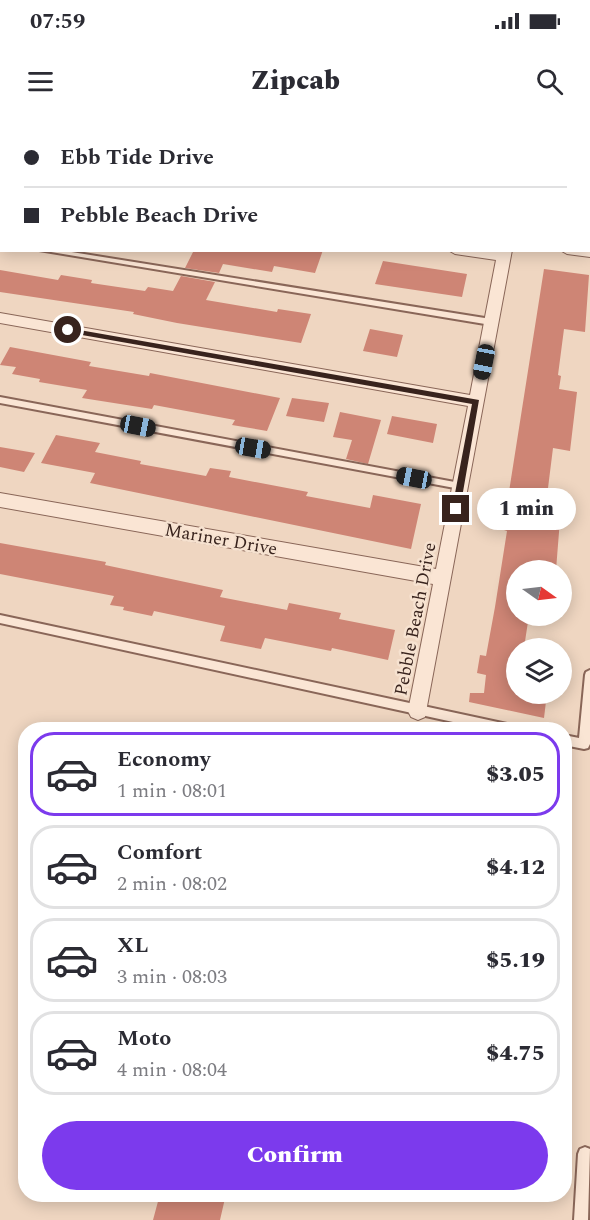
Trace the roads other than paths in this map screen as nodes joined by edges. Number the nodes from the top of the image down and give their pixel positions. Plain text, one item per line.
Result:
1 (54, 252) edge
2 (480, 252) edge
3 (504, 254) edge
4 (0, 318) edge
5 (491, 322) junction
6 (0, 400) edge
7 (476, 402) junction
8 (460, 486) junction
9 (0, 500) edge
10 (442, 578) junction
11 (0, 619) edge
12 (590, 675) edge
13 (418, 711) junction
14 (472, 722) edge
15 (572, 742) edge
16 (590, 1156) edge
17 (581, 1220) edge

1 - 5 lane
2 - 3 street
3 - 5 street, Pebble Beach Drive
4 - 7 street
5 - 7 street, Pebble Beach Drive
6 - 8 lane
7 - 8 street, Pebble Beach Drive
8 - 10 street, Pebble Beach Drive
9 - 10 street, Mariner Drive
10 - 13 street, Pebble Beach Drive
11 - 13 lane
12 - 15 lane
13 - 14 lane
16 - 17 lane

